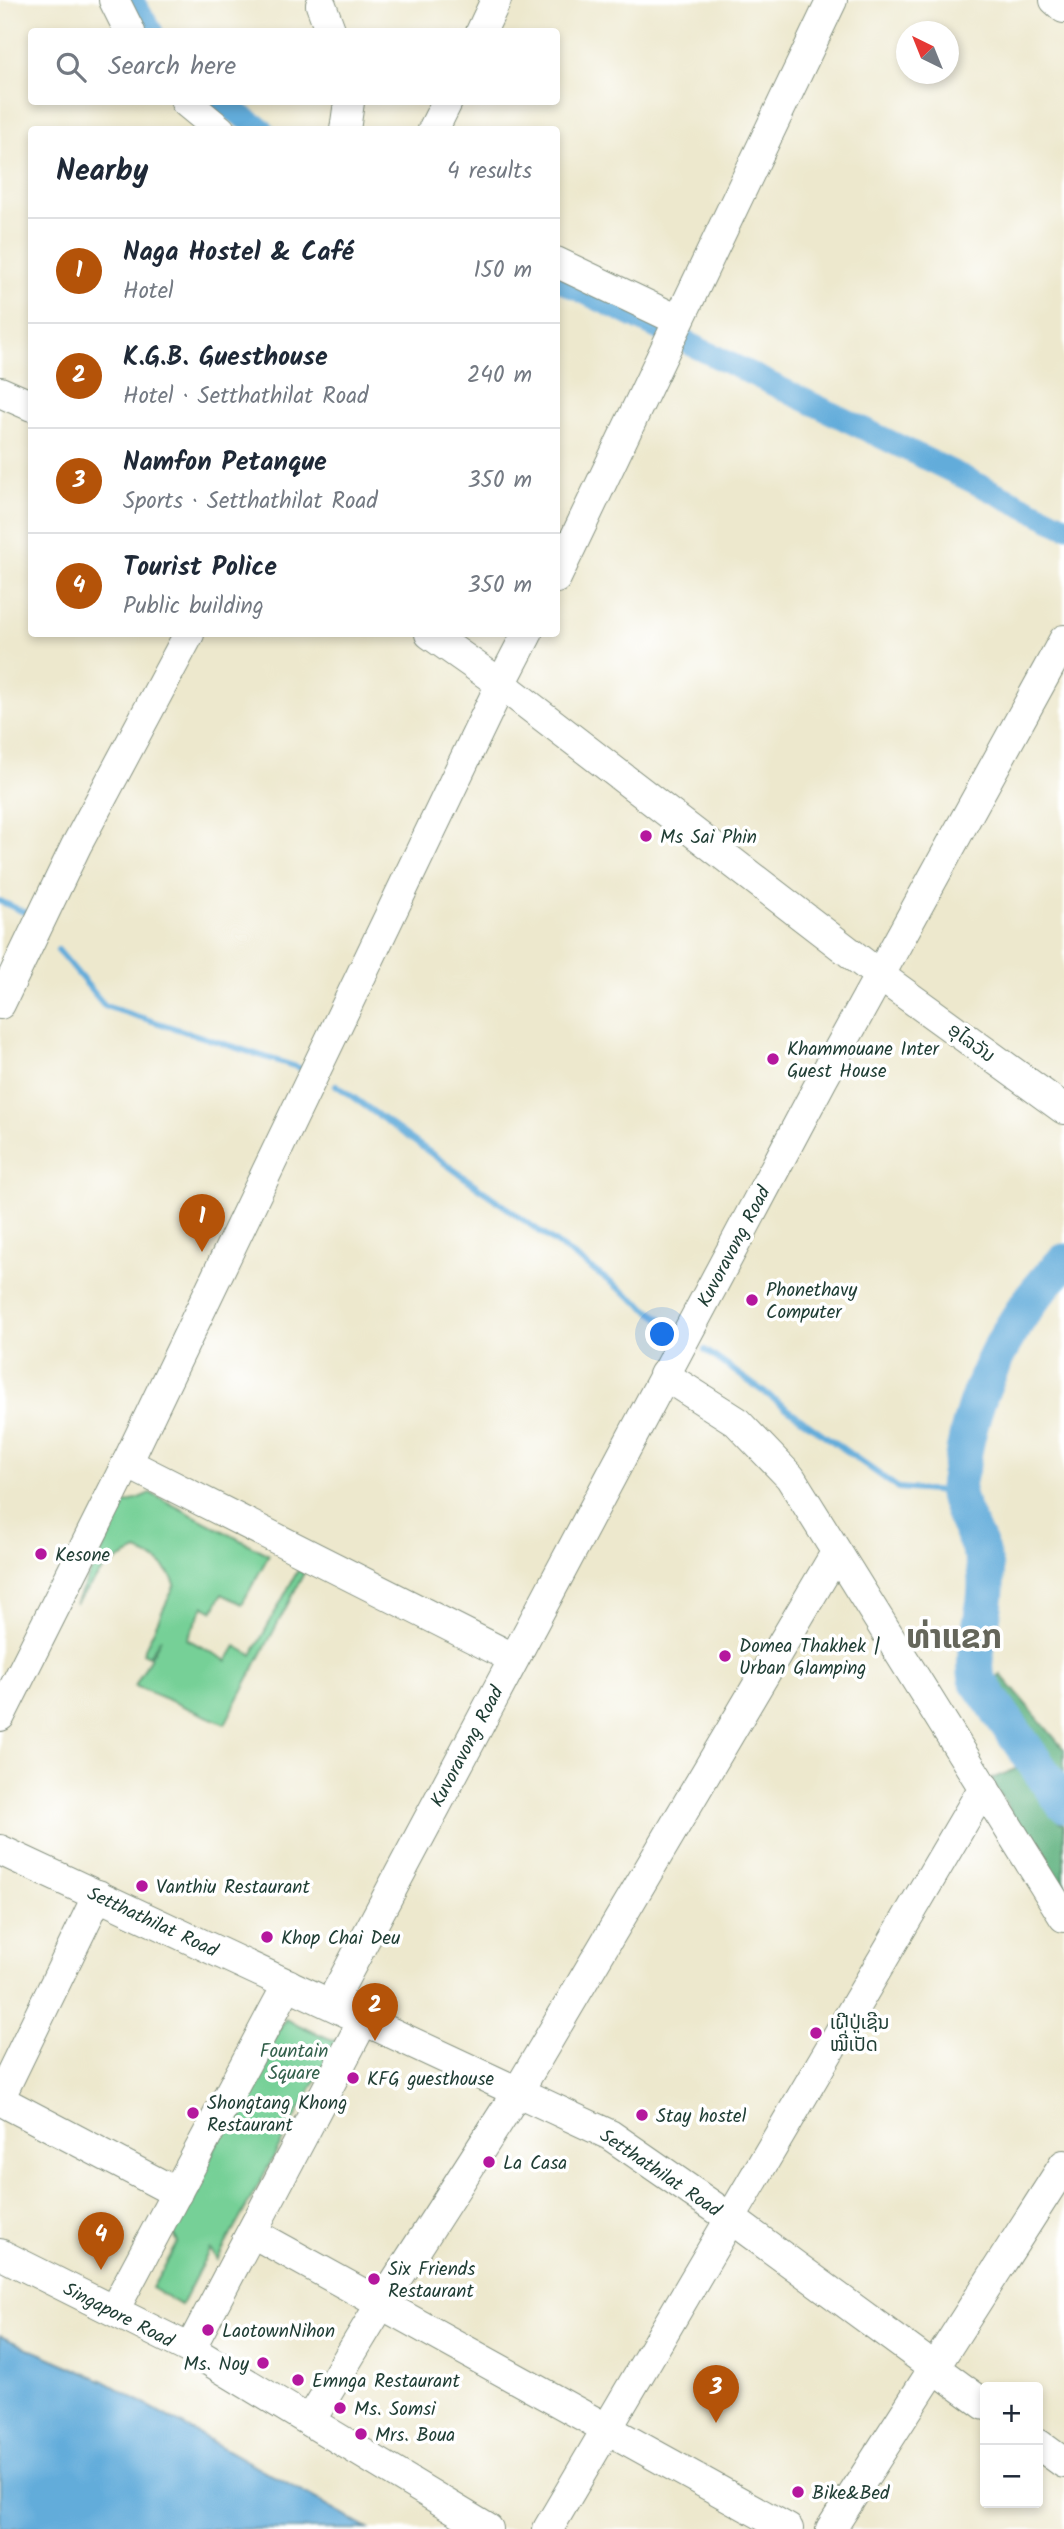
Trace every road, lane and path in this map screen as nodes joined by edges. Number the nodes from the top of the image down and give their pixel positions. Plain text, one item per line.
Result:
1 (114, 0) edge
2 (496, 0) edge
3 (832, 0) edge
4 (1055, 0) edge
5 (1064, 8) edge
6 (128, 28) edge
7 (483, 28) edge
8 (190, 105) edge
9 (349, 105) edge
10 (446, 105) edge
11 (215, 126) edge
12 (346, 126) edge
13 (435, 126) edge
14 (560, 264) edge
15 (674, 329) junction
16 (0, 392) edge
17 (28, 405) edge
18 (560, 570) edge
19 (187, 637) edge
20 (434, 637) edge
21 (525, 637) edge
22 (1064, 640) edge
23 (501, 684) junction
24 (879, 975) junction
25 (0, 1004) edge
26 (1064, 1109) edge
27 (664, 1375) junction
28 (127, 1463) junction
29 (836, 1553) junction
30 (513, 1658) junction
31 (0, 1716) edge
32 (984, 1787) junction
33 (0, 1850) edge
34 (98, 1895) junction
35 (1064, 1917) edge
36 (288, 1984) junction
37 (331, 2003) junction
38 (364, 2019) junction
39 (518, 2091) junction
40 (0, 2098) edge
41 (1064, 2165) edge
42 (177, 2193) junction
43 (730, 2218) junction
44 (253, 2233) junction
45 (0, 2254) edge
46 (381, 2304) junction
47 (114, 2310) junction
48 (190, 2349) junction
49 (934, 2367) junction
50 (980, 2401) edge
51 (310, 2421) junction
52 (607, 2429) junction
53 (1039, 2445) edge
54 (1064, 2463) edge
55 (488, 2529) edge
56 (548, 2529) edge
57 (788, 2529) edge
58 (831, 2529) edge

1 - 6 street
2 - 7 street
3 - 15 street
4 - 5 street
8 - 11 street
9 - 12 street
10 - 13 street
14 - 15 street
15 - 18 street
16 - 17 street
19 - 25 street
20 - 23 street, ອຸໄລວັນ
21 - 23 street
22 - 24 street, Kuvoravong Road
23 - 24 street, ອຸໄລວັນ
23 - 28 street
24 - 26 street, ອຸໄລວັນ
24 - 27 street, Kuvoravong Road
27 - 29 street
27 - 30 street, Kuvoravong Road
28 - 30 street
28 - 31 street
29 - 32 street
29 - 39 street
30 - 37 street, Kuvoravong Road
32 - 35 street
32 - 43 street
33 - 34 street, Setthathilat Road
34 - 36 street, Setthathilat Road
34 - 40 street
36 - 37 street, Setthathilat Road
36 - 42 street
37 - 38 street, Setthathilat Road
38 - 39 street, Setthathilat Road
38 - 44 street
39 - 43 street, Setthathilat Road
39 - 46 street
40 - 42 street
41 - 49 street
42 - 47 street
43 - 49 street, Setthathilat Road
43 - 52 street
44 - 46 street
44 - 48 street
45 - 47 street, Singapore Road
46 - 51 street
46 - 52 street
47 - 48 street, Singapore Road
48 - 51 street, Singapore Road
49 - 50 street, Setthathilat Road
49 - 58 street
51 - 55 street, Singapore Road
52 - 56 street
52 - 57 street
53 - 54 street

